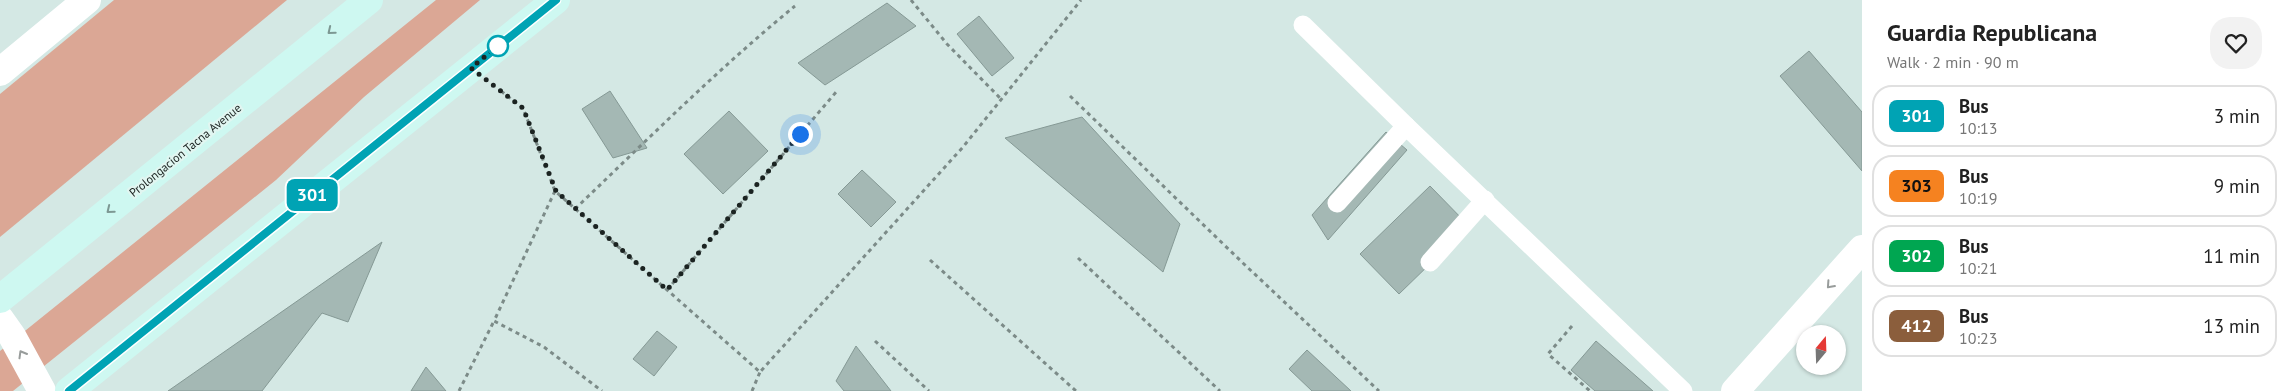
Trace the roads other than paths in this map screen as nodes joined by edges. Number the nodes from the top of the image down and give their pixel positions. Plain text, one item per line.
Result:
1 (86, 0) edge
2 (369, 0) edge
3 (556, 0) edge
4 (1303, 25) dead end
5 (0, 72) edge
6 (1406, 126) junction
7 (1485, 200) junction
8 (1336, 204) dead end
9 (1862, 248) edge
10 (1430, 262) dead end
11 (0, 299) edge
12 (0, 319) edge
13 (42, 391) edge
14 (69, 391) edge
15 (1683, 391) edge
16 (1737, 391) edge

1 - 5 street
2 -> 11 main road, Prolongacion Tacna Avenue
3 - 14 main road
4 - 6 lane
6 - 7 lane
6 - 8 lane
7 - 10 lane
7 - 15 lane
9 -> 16 street
13 -> 12 street

